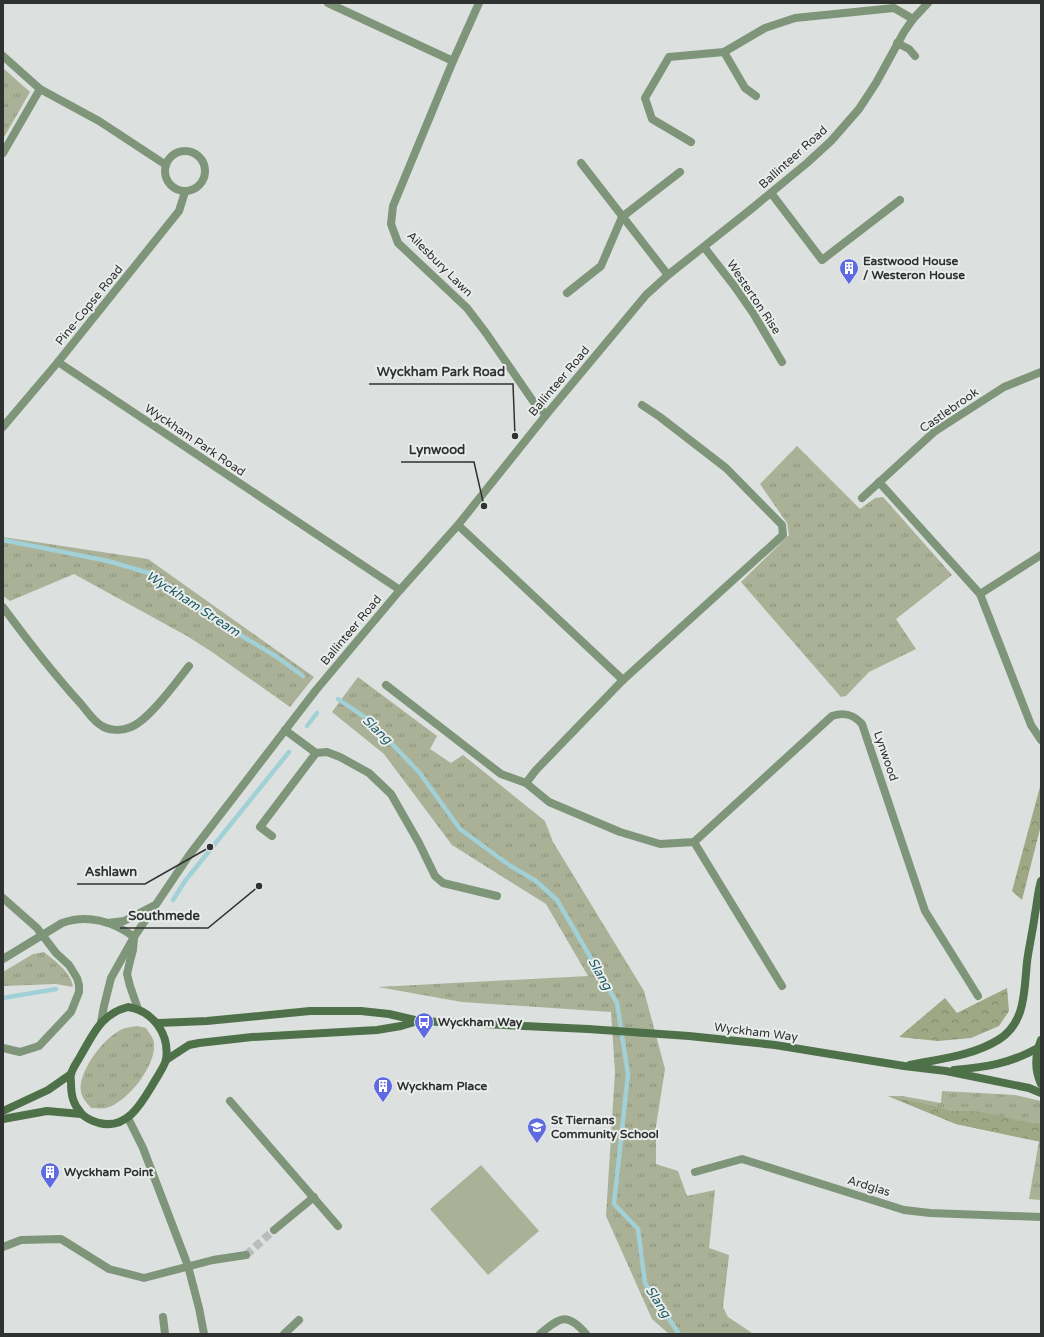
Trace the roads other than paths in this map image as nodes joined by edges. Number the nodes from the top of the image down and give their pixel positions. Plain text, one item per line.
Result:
1 (328, 3) edge
2 (479, 3) edge
3 (928, 3) edge
4 (913, 19) junction
5 (897, 43) junction
6 (724, 52) junction
7 (3, 56) edge
8 (915, 56) dead end
9 (452, 61) junction
10 (40, 90) junction
11 (756, 96) dead end
12 (691, 142) dead end
13 (3, 153) edge
14 (581, 163) dead end
15 (166, 165) junction
16 (680, 172) dead end
17 (185, 192) junction
18 (771, 193) junction
19 (900, 200) dead end
20 (622, 217) junction
21 (704, 247) junction
22 (668, 275) junction
23 (567, 293) dead end
24 (58, 362) junction
25 (782, 362) dead end
26 (1041, 372) edge
27 (642, 405) dead end
28 (546, 414) junction
29 (3, 427) edge
30 (879, 482) junction
31 (862, 498) dead end
32 (458, 525) junction
33 (1041, 555) edge
34 (400, 590) junction
35 (980, 594) junction
36 (3, 607) edge
37 (189, 666) dead end
38 (623, 680) junction
39 (386, 685) dead end
40 (285, 730) junction
41 (1041, 740) edge
42 (316, 753) junction
43 (526, 783) junction
44 (272, 836) dead end
45 (694, 842) junction
46 (1041, 881) edge
47 (497, 896) dead end
48 (3, 898) edge
49 (155, 905) junction
50 (108, 923) junction
51 (43, 935) junction
52 (134, 937) junction
53 (3, 959) edge
54 (782, 986) dead end
55 (978, 996) dead end
56 (138, 1009) junction
57 (418, 1021) junction
58 (101, 1022) junction
59 (158, 1023) junction
60 (1039, 1044) edge
61 (3, 1048) edge
62 (166, 1060) junction
63 (904, 1066) junction
64 (946, 1071) junction
65 (71, 1074) junction
66 (1041, 1084) edge
67 (1041, 1093) edge
68 (230, 1101) dead end
69 (3, 1111) edge
70 (81, 1114) junction
71 (128, 1118) junction
72 (3, 1119) edge
73 (695, 1172) dead end
74 (314, 1197) junction
75 (1041, 1218) edge
76 (338, 1226) dead end
77 (274, 1230) tunnel mouth
78 (3, 1247) edge
79 (246, 1255) tunnel mouth
80 (188, 1266) junction
81 (163, 1317) dead end
82 (298, 1320) dead end
83 (165, 1334) edge
84 (204, 1334) edge
85 (284, 1334) edge
86 (540, 1334) edge
87 (586, 1334) edge

1 - 9 street
2 - 9 street, Ailesbury Lawn
3 - 4 street, Ballinteer Road
4 - 5 street, Ballinteer Road
4 - 6 street
5 - 8 street
5 - 18 street, Ballinteer Road
6 - 11 street
6 - 12 street
7 - 10 street
9 - 28 street, Ailesbury Lawn
10 - 13 street
10 - 15 street
14 - 20 street
15 - 17 street
15 - 17 street
16 - 20 street
17 - 24 street, Pine-Copse Road
18 - 19 street
18 - 21 street, Ballinteer Road
20 - 22 street
20 - 23 street
21 - 22 street, Ballinteer Road
21 - 25 street, Westerton Rise
22 - 28 street, Ballinteer Road
24 - 29 street, Pine-Copse Road
24 - 34 street, Wyckham Park Road
26 - 30 street, Castlebrook
27 - 38 street
28 - 32 street, Ballinteer Road
30 - 31 street, Castlebrook
30 - 35 street
32 - 34 street, Ballinteer Road
32 - 38 street
33 - 35 street
34 - 40 street, Ballinteer Road
35 - 41 street
36 - 37 street
38 - 43 street
39 - 43 street
40 - 42 street
40 - 49 street, Ballinteer Road
42 - 44 street
42 - 47 street
43 - 45 street
45 - 54 street
45 - 55 street, Lynwood
46 - 63 main road
48 - 51 street
49 - 50 street
49 - 52 street, Ballinteer Road
50 - 51 street
50 - 52 street
51 - 53 street
51 - 61 street
52 - 56 street, Ballinteer Road
52 - 58 street, Ballinteer Road
56 - 58 main road
56 - 59 main road
57 - 59 main road, Wyckham Way
57 - 62 main road, Wyckham Way
57 - 63 main road, Wyckham Way
58 - 65 main road
59 - 62 main road
60 - 64 main road, Wyckham Way
60 - 66 main road
62 - 71 main road
63 - 64 main road, Wyckham Way
64 - 67 main road, Wyckham Way
65 - 69 main road
65 - 70 main road
68 - 74 street
70 - 71 main road
70 - 72 main road
71 - 80 street
73 - 75 street, Ardglas
74 - 76 street
74 - 77 street
78 - 80 street
79 - 80 street
80 - 84 street
81 - 83 street
82 - 85 street
86 - 87 street

